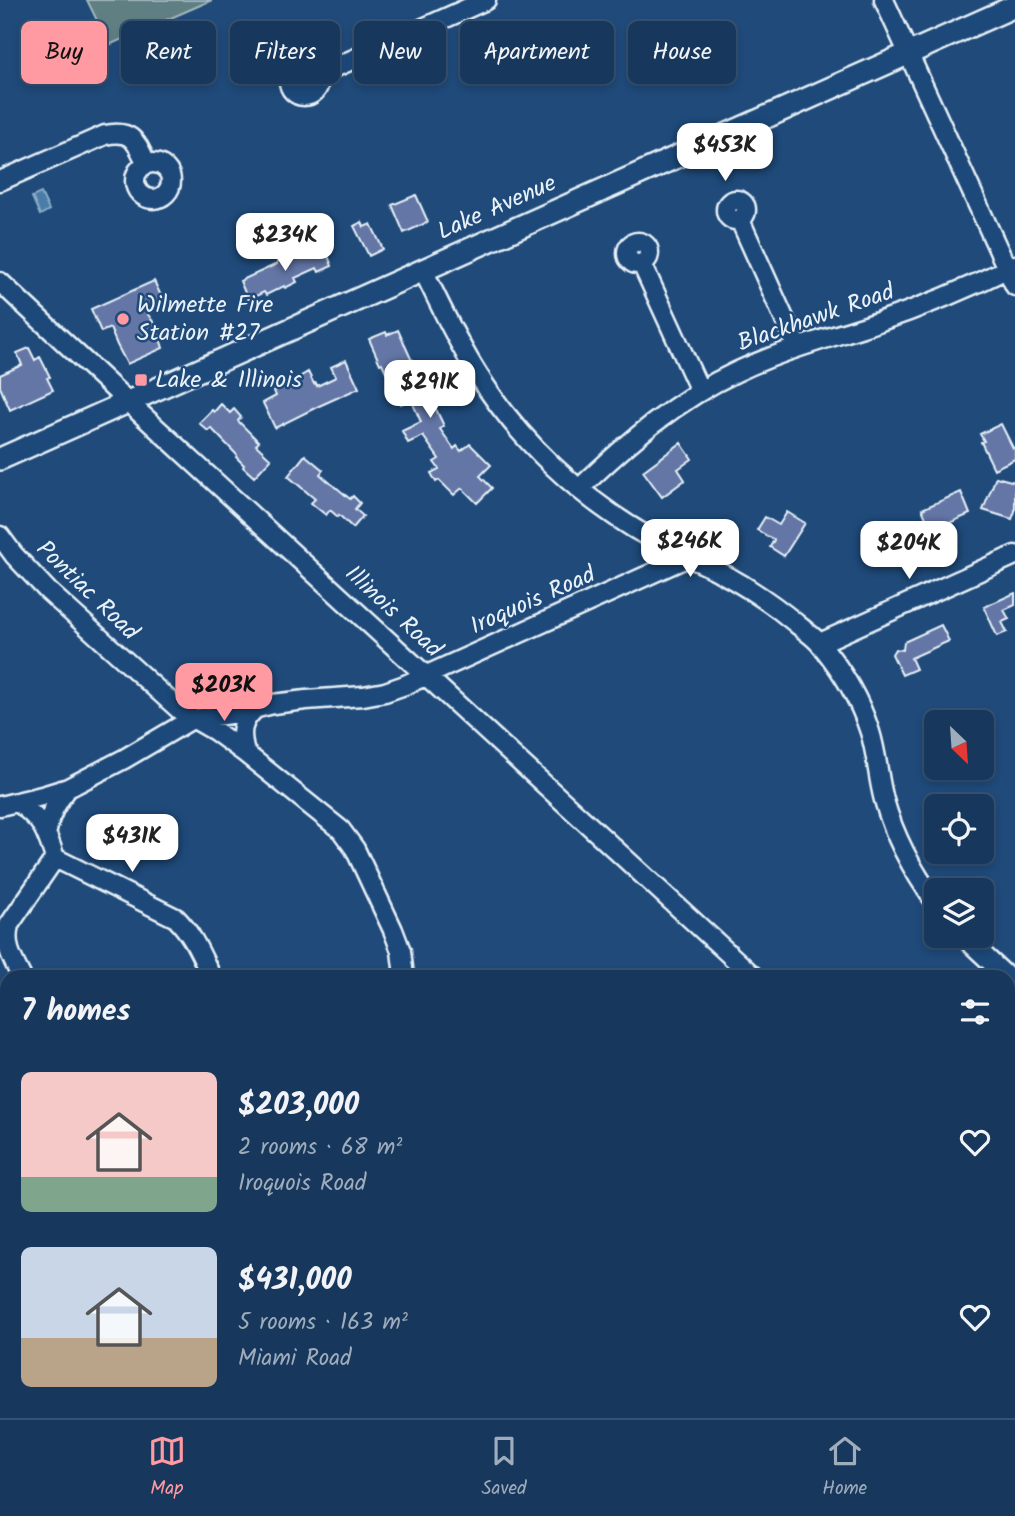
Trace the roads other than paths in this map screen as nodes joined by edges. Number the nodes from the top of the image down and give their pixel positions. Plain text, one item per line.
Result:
1 (486, 0) edge
2 (884, 0) edge
3 (1015, 6) edge
4 (909, 53) junction
5 (340, 65) edge
6 (147, 164) dead end
7 (0, 181) edge
8 (740, 220) dead end
9 (642, 264) dead end
10 (423, 270) junction
11 (1012, 273) edge
12 (0, 282) edge
13 (797, 347) junction
14 (700, 391) junction
15 (127, 401) junction
16 (0, 459) edge
17 (579, 489) junction
18 (0, 536) edge
19 (1015, 555) edge
20 (688, 557) junction
21 (820, 643) junction
22 (425, 675) junction
23 (256, 708) junction
24 (192, 719) junction
25 (245, 753) junction
26 (68, 788) junction
27 (18, 802) junction
28 (0, 806) edge
29 (47, 831) junction
30 (55, 858) junction
31 (924, 884) edge
32 (976, 948) edge
33 (18, 970) edge
34 (208, 970) edge
35 (403, 970) edge
36 (746, 970) edge
37 (999, 970) edge

1 - 5 street
2 - 4 street
3 - 4 main road, Lake Avenue
4 - 10 main road, Lake Avenue
4 - 11 street
6 - 7 street
8 - 13 street
9 - 14 street
10 - 15 main road, Lake Avenue
10 - 17 street
11 - 13 street, Blackhawk Road
12 - 15 street, Illinois Road
13 - 14 street, Blackhawk Road
14 - 17 street, Blackhawk Road
15 - 16 main road, Lake Avenue
15 - 22 street, Illinois Road
17 - 20 street
18 - 24 street, Pontiac Road
19 - 21 street
20 - 21 street
20 - 22 street, Iroquois Road
21 - 31 street
22 - 23 street, Iroquois Road
22 - 36 street, Illinois Road
23 - 24 street, Iroquois Road
23 - 25 street
24 - 25 street, Pontiac Road
24 - 26 street, Iroquois Road
25 - 35 street, Pontiac Road
26 - 27 street, Iroquois Road
26 - 29 street
27 - 28 street, Iroquois Road
27 - 29 street
29 - 30 street
30 - 33 street
30 - 34 street
32 - 37 street

